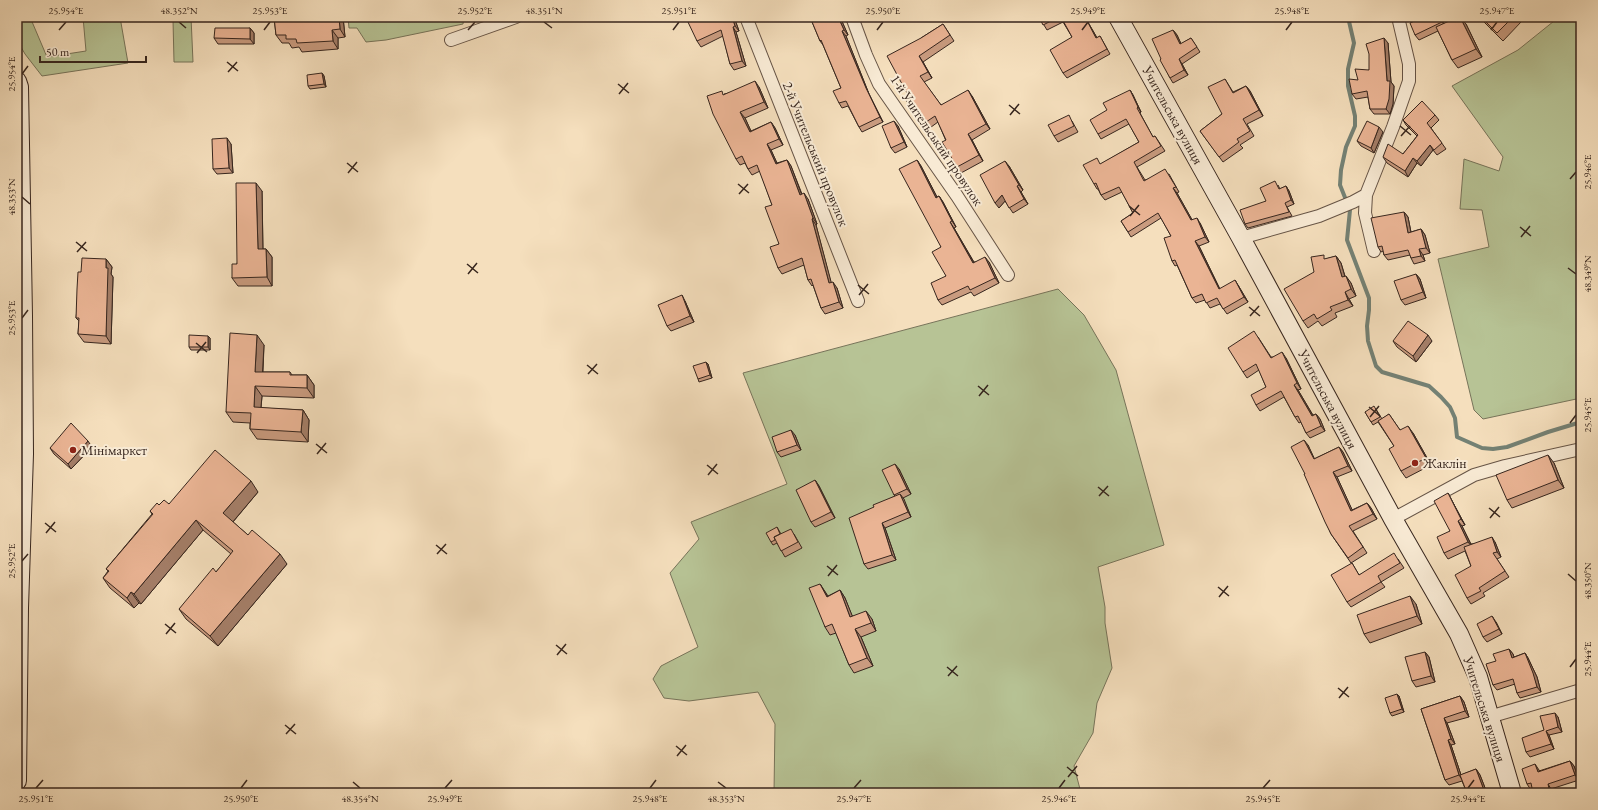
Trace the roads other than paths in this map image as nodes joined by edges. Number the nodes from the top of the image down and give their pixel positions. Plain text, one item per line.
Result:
1 (516, 17) edge
2 (746, 17) edge
3 (852, 17) edge
4 (1118, 17) edge
5 (1398, 17) edge
6 (451, 40) dead end
7 (17, 81) edge
8 (1366, 195) junction
9 (1241, 238) junction
10 (1374, 251) dead end
11 (1008, 275) dead end
12 (858, 301) dead end
13 (1581, 449) edge
14 (1394, 519) junction
15 (1581, 690) edge
16 (1489, 717) junction
17 (17, 753) edge
18 (17, 781) edge
19 (1512, 793) edge

1 - 6 street
2 - 12 street, 2-й Учительський провулок
3 - 11 street, 1-й Учительський провулок
4 - 9 main road, Учительська вулиця
5 - 8 street
7 - 17 main road
8 - 9 street
8 - 10 street
9 - 14 main road, Учительська вулиця
13 - 14 street
14 - 16 main road, Учительська вулиця
15 - 16 street
16 - 19 main road, Учительська вулиця
17 - 18 main road

